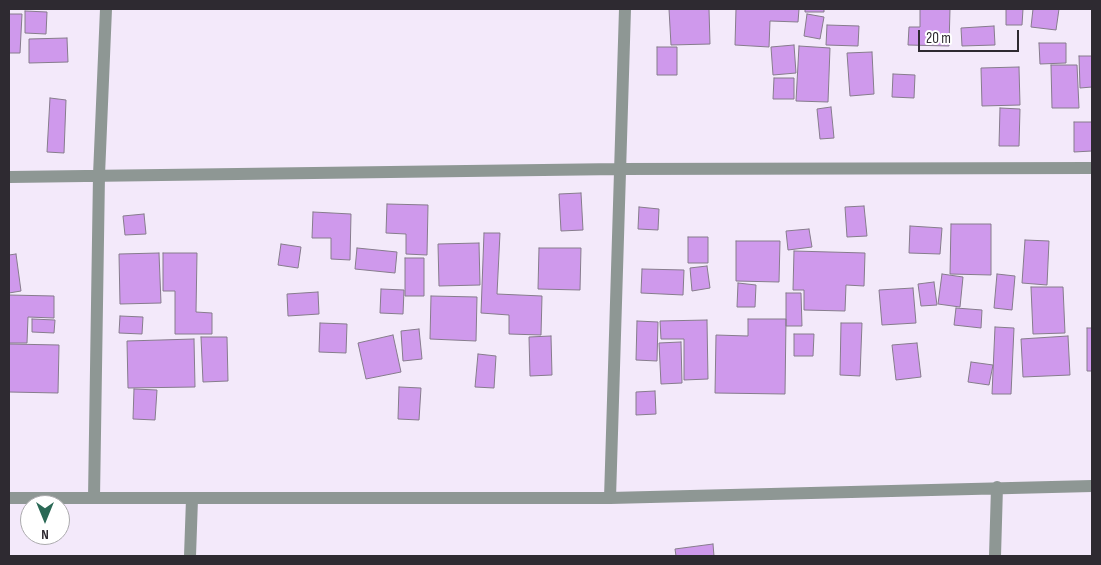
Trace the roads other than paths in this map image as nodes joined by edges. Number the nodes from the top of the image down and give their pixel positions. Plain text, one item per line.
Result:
1 (106, 9) edge
2 (624, 9) edge
3 (1092, 168) edge
4 (619, 169) junction
5 (99, 175) junction
6 (9, 177) edge
7 (1092, 486) edge
8 (997, 487) junction
9 (9, 498) edge
10 (94, 498) junction
11 (610, 498) junction
12 (192, 499) junction
13 (190, 556) edge
14 (995, 556) edge

1 - 5 street
2 - 4 street
3 - 4 street
4 - 5 street
4 - 11 street
5 - 6 street
5 - 10 street
7 - 8 street
8 - 11 street
8 - 14 street
9 - 10 street
10 - 12 street
11 - 12 street
12 - 13 street

